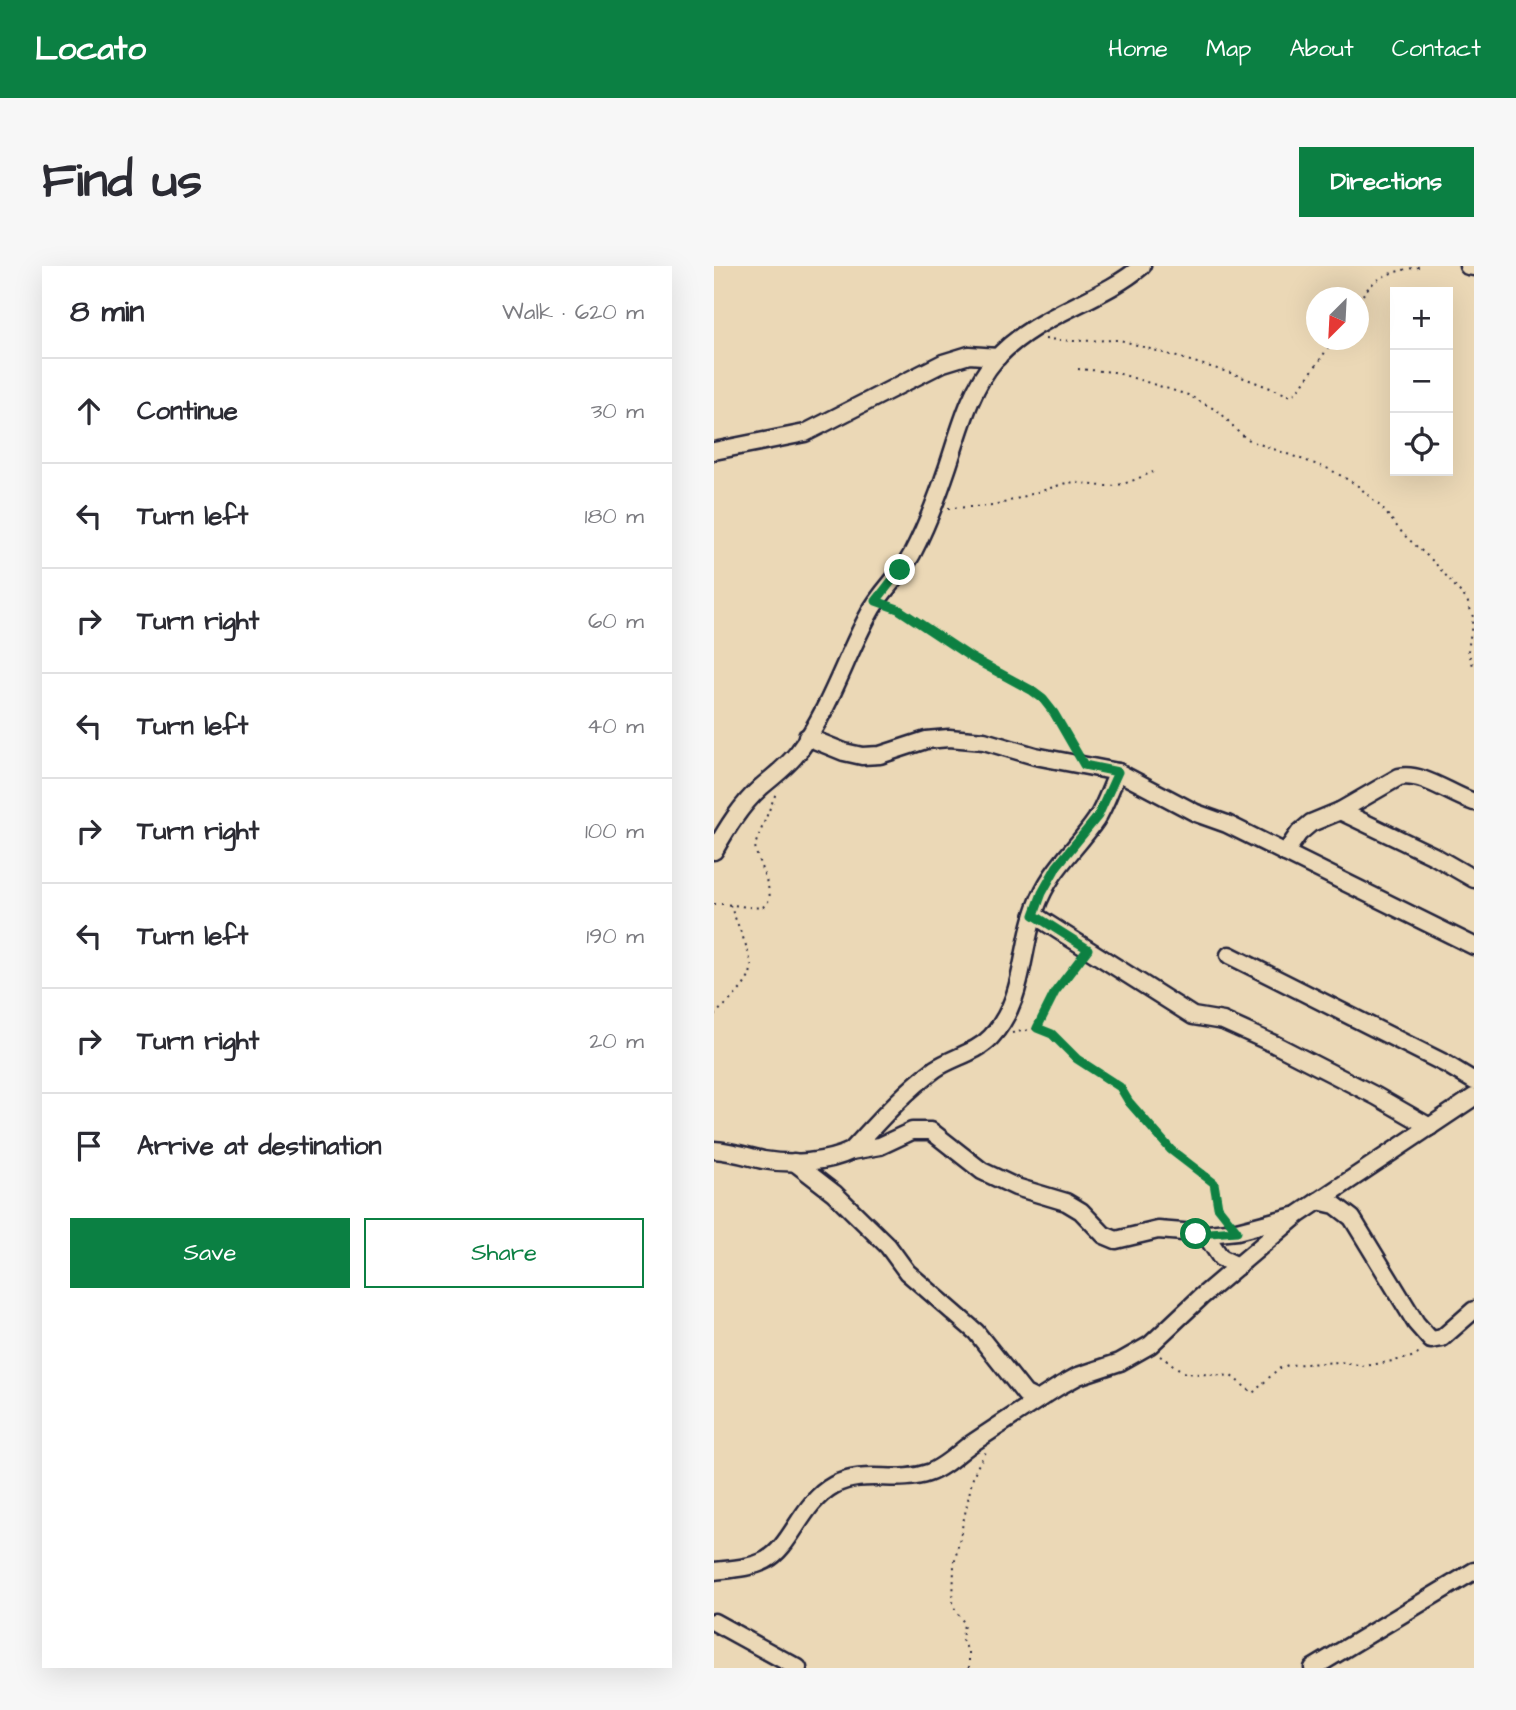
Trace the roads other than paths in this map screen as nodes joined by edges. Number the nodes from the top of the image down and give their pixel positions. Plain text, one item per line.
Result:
1 (1142, 266) edge
2 (1468, 266) edge
3 (1474, 267) edge
4 (998, 357) junction
5 (714, 451) edge
6 (807, 737) junction
7 (1118, 772) junction
8 (1474, 802) edge
9 (1340, 811) junction
10 (714, 850) edge
11 (1285, 853) junction
12 (1474, 879) edge
13 (1034, 915) junction
14 (1474, 946) edge
15 (1229, 955) dead end
16 (1474, 1081) edge
17 (1474, 1097) edge
18 (1430, 1127) junction
19 (714, 1150) edge
20 (851, 1151) junction
21 (794, 1162) junction
22 (1318, 1201) junction
23 (1299, 1214) junction
24 (1205, 1234) junction
25 (1238, 1266) junction
26 (1474, 1310) edge
27 (1037, 1400) junction
28 (714, 1571) edge
29 (1474, 1571) edge
30 (714, 1622) edge
31 (798, 1668) edge
32 (1313, 1668) edge

1 - 4 street
2 - 3 street
4 - 5 street
4 - 6 street
6 - 7 street
6 - 10 street
7 - 11 street
7 - 13 street
8 - 9 street
9 - 11 street
9 - 12 street
11 - 14 street
13 - 18 street
13 - 20 street
15 - 16 street
17 - 18 street
18 - 22 street
19 - 21 street
20 - 21 street
20 - 24 street
21 - 27 street
22 - 23 street
22 - 26 street
23 - 24 street
23 - 25 street
24 - 25 street
25 - 27 street
27 - 28 street
29 - 32 street
30 - 31 street

